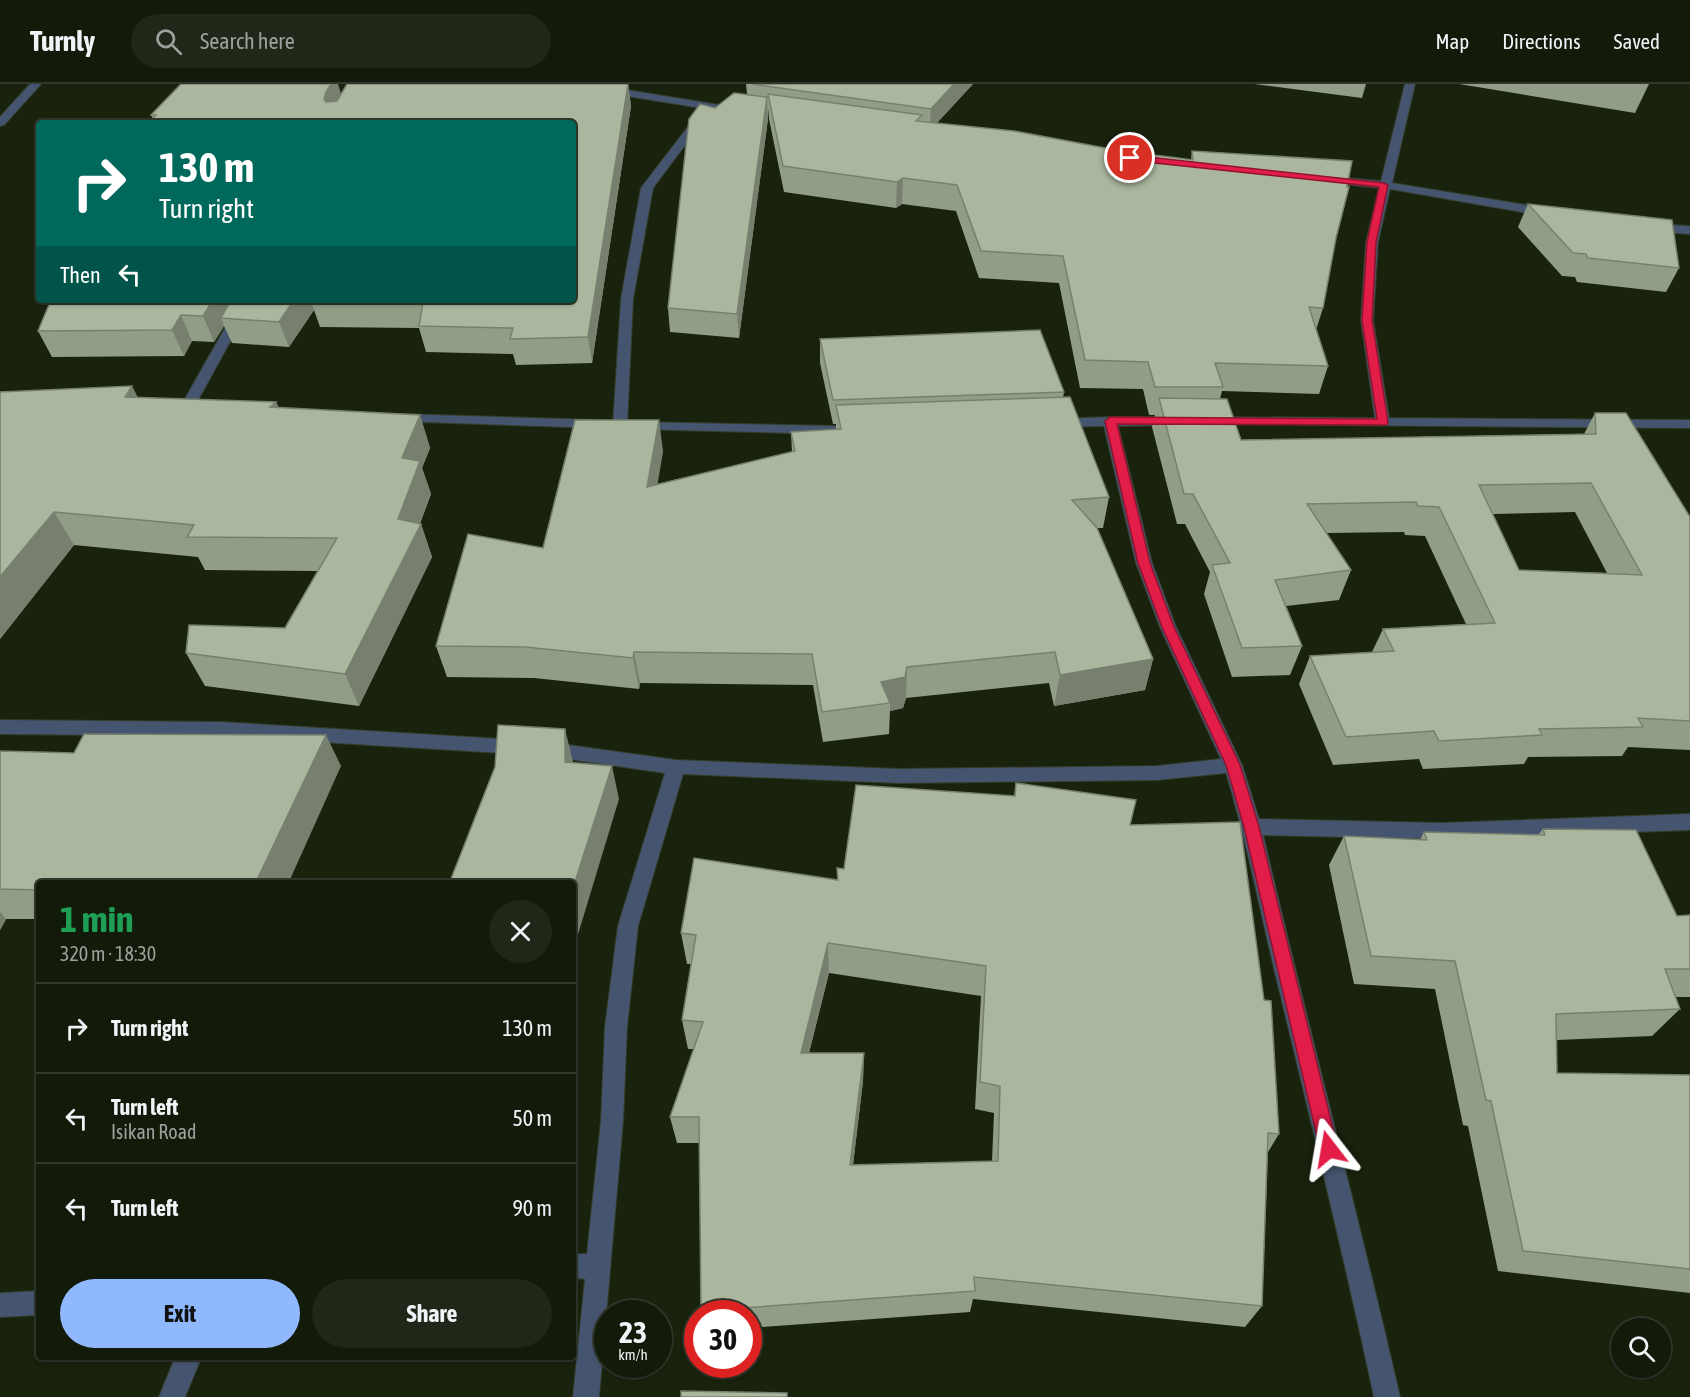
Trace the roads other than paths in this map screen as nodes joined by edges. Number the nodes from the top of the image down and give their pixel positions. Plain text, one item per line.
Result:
1 (36, 84) edge
2 (571, 84) edge
3 (1410, 84) edge
4 (709, 106) junction
5 (754, 113) edge
6 (0, 123) edge
7 (1313, 178) edge
8 (1384, 185) junction
9 (1562, 215) edge
10 (1642, 227) edge
11 (1690, 230) edge
12 (245, 303) edge
13 (185, 411) edge
14 (385, 418) edge
15 (1110, 421) junction
16 (1383, 422) junction
17 (1041, 423) edge
18 (1690, 424) edge
19 (620, 425) junction
20 (854, 430) edge
21 (0, 727) edge
22 (1233, 765) junction
23 (676, 767) junction
24 (1690, 822) edge
25 (1252, 827) junction
26 (576, 1266) edge
27 (599, 1267) junction
28 (36, 1303) edge
29 (0, 1305) edge
30 (187, 1360) edge
31 (172, 1397) edge
32 (585, 1397) edge
33 (1387, 1397) edge

1 - 6 street
2 - 4 street
3 - 8 street
4 - 5 street
4 - 19 street
7 - 8 street
8 - 9 street
8 - 16 street
10 - 11 street
12 - 13 street
14 - 19 street
15 - 16 street
15 - 17 street
15 - 22 street
16 - 18 street
19 - 20 street
21 - 23 street
22 - 23 street
22 - 25 street
23 - 27 street
24 - 25 street
25 - 33 street
26 - 27 street
27 - 32 street
28 - 29 street
30 - 31 street

